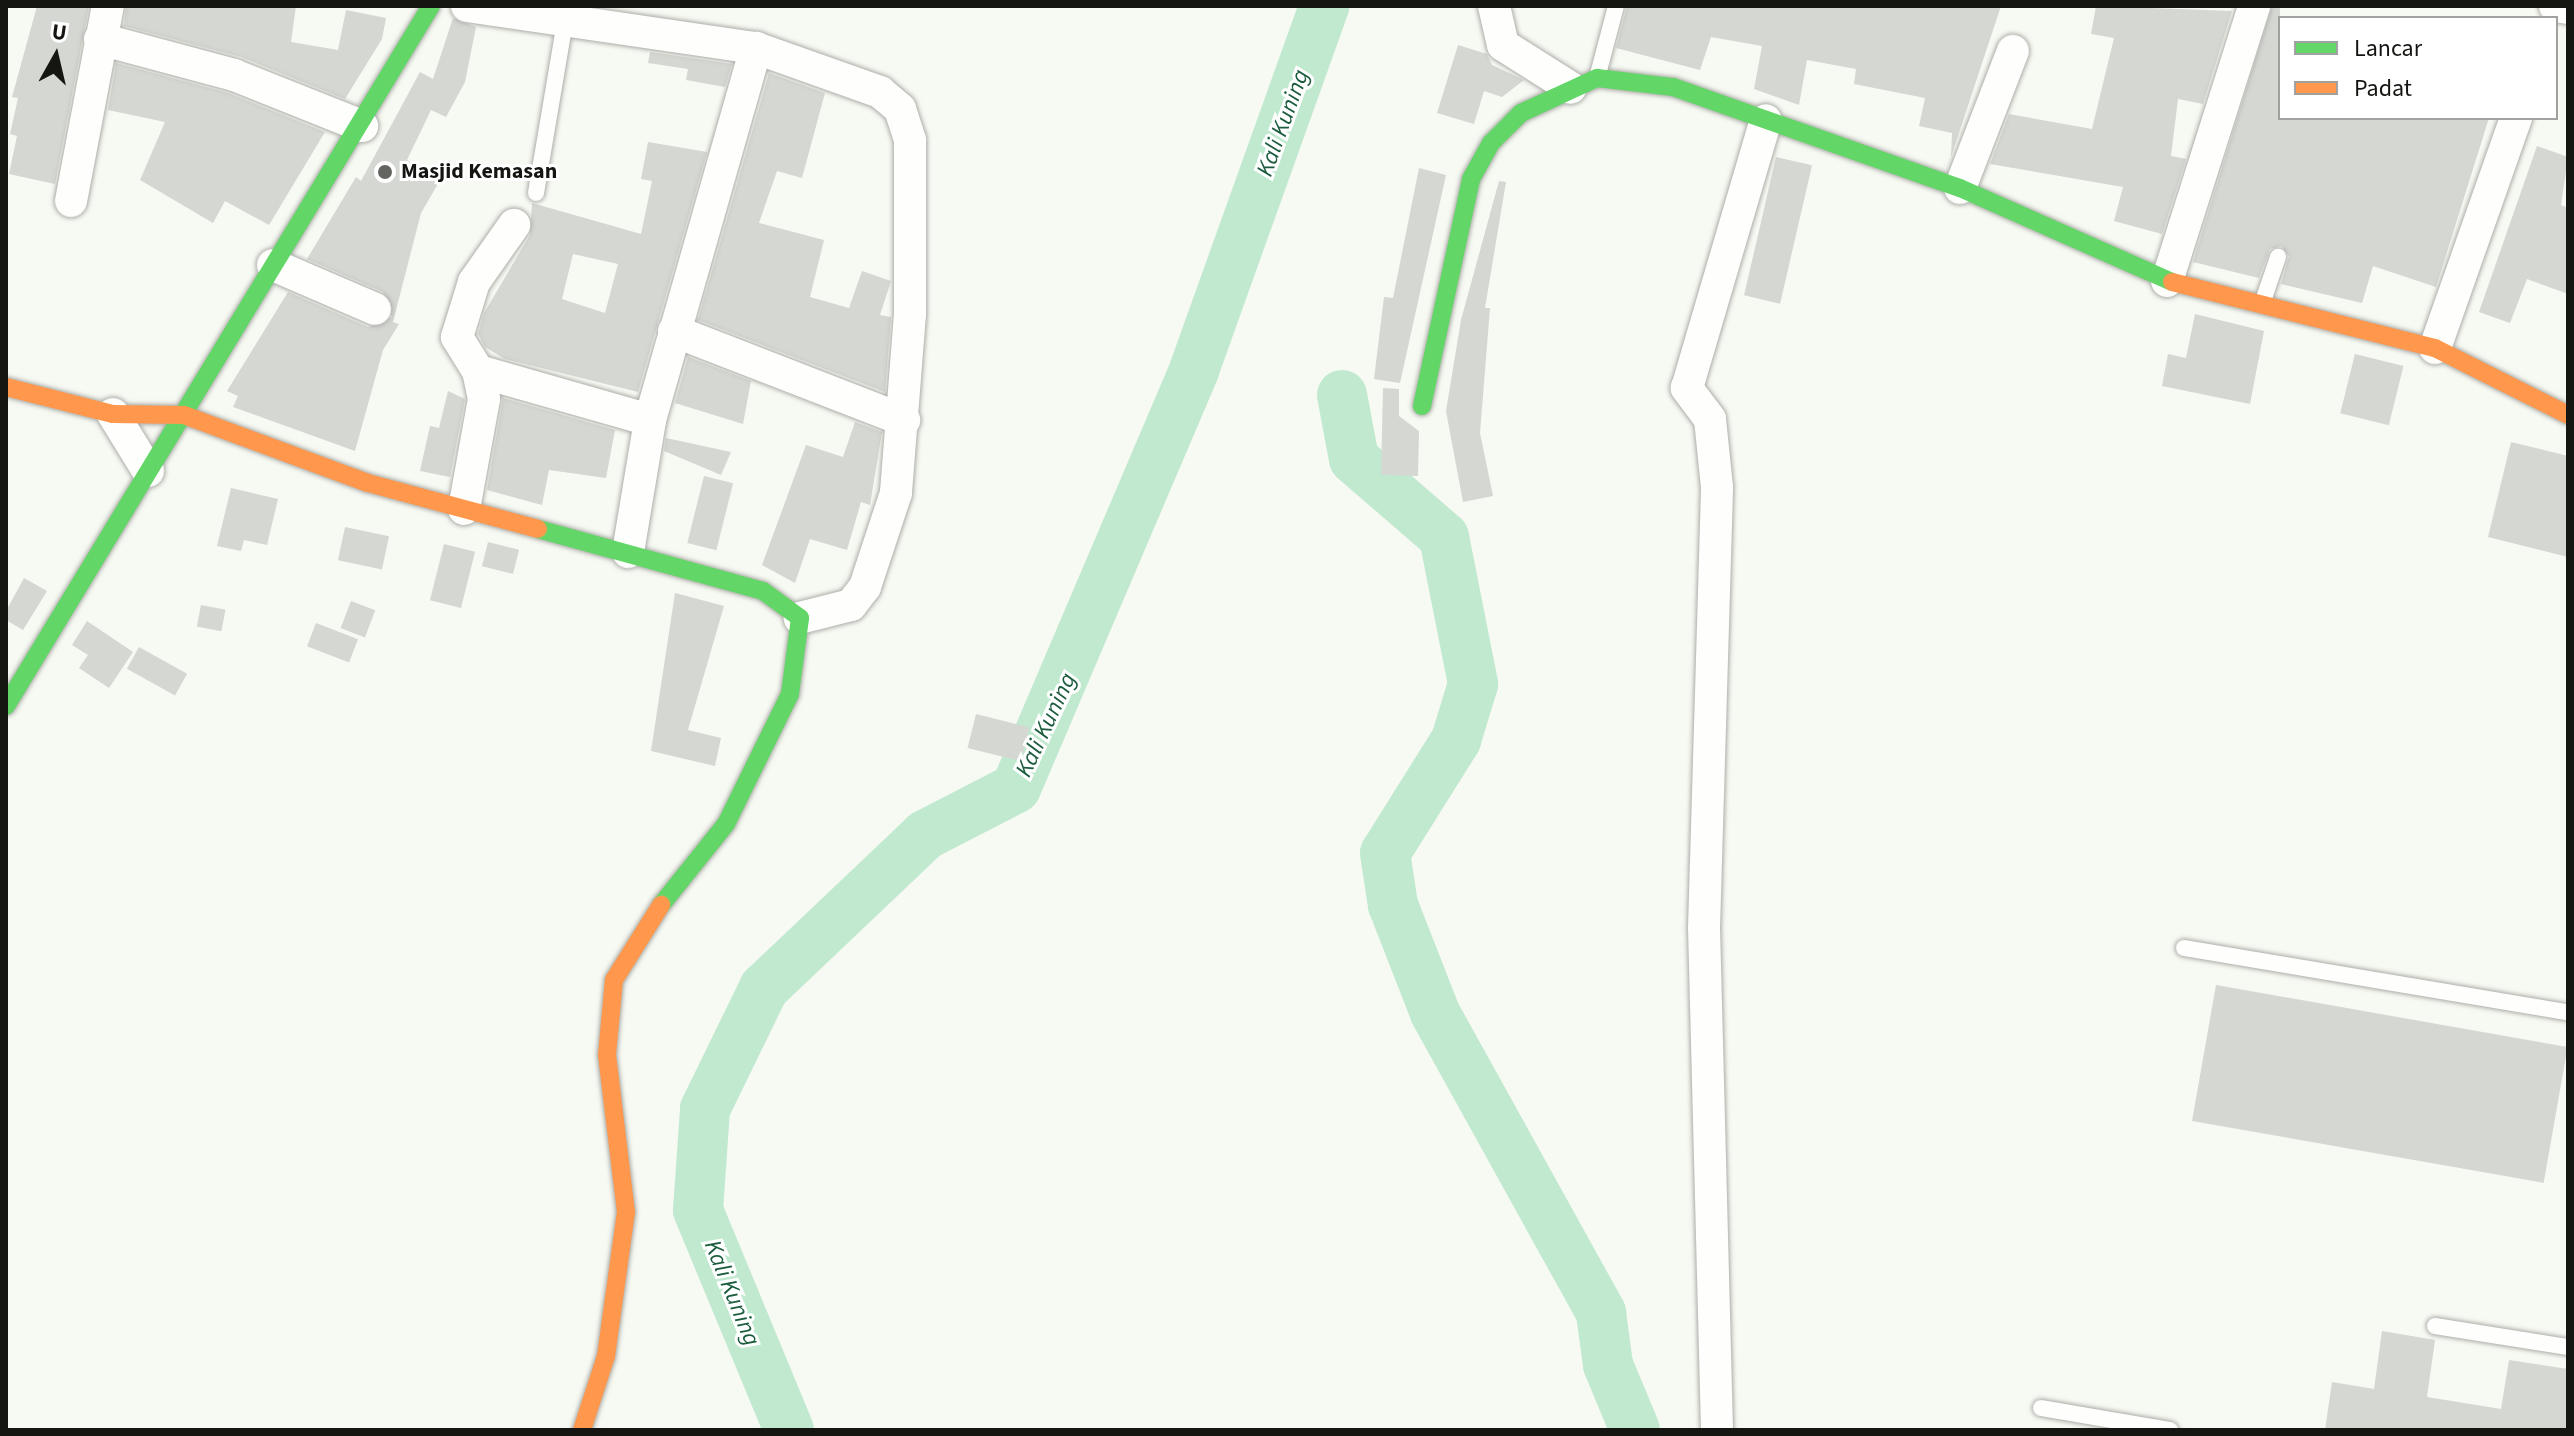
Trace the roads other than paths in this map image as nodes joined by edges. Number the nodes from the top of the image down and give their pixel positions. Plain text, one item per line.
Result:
1 (108, 6) edge
2 (431, 6) edge
3 (467, 6) edge
4 (1494, 6) edge
5 (1616, 6) edge
6 (2254, 6) edge
7 (2553, 6) edge
8 (2568, 8) edge
9 (565, 21) junction
10 (100, 39) junction
11 (756, 48) junction
12 (2013, 51) dead end
13 (1584, 83) junction
14 (1766, 120) junction
15 (2515, 120) edge
16 (362, 126) junction
17 (1960, 188) junction
18 (536, 193) dead end
19 (71, 201) dead end
20 (514, 225) dead end
21 (2278, 257) dead end
22 (273, 265) junction
23 (2167, 281) junction
24 (2262, 305) junction
25 (375, 309) dead end
26 (674, 331) junction
27 (2435, 348) junction
28 (478, 371) junction
29 (6, 387) edge
30 (1422, 406) dead end
31 (113, 414) junction
32 (184, 415) junction
33 (2568, 415) edge
34 (650, 420) junction
35 (904, 420) junction
36 (148, 471) junction
37 (464, 509) junction
38 (628, 552) junction
39 (800, 618) junction
40 (6, 706) edge
41 (2184, 948) dead end
42 (2568, 1012) edge
43 (2435, 1326) dead end
44 (2568, 1347) edge
45 (2041, 1408) dead end
46 (582, 1430) edge
47 (1717, 1430) edge
48 (2170, 1430) edge

1 - 10 street
2 - 16 street
3 - 9 street
4 - 13 street
5 - 13 lane
6 - 23 street
7 - 8 street
9 - 11 street
9 - 18 lane
10 - 16 street
10 - 19 street
11 - 26 street
11 - 35 street
12 - 17 street
13 - 14 street
13 - 30 street
14 - 17 street
14 - 47 street
15 - 27 street
16 - 22 street
17 - 23 street
20 - 28 street
21 - 24 lane
22 - 25 street
22 - 32 street
23 - 24 street
24 - 27 street
26 - 34 street
26 - 35 street
27 - 33 street
28 - 34 street
28 - 37 street
29 - 31 street
31 - 32 street
31 - 36 street
32 - 36 street
32 - 37 street
34 - 38 street
35 - 39 street
36 - 40 street
37 - 38 street
38 - 39 street
39 - 46 street
41 - 42 lane
43 - 44 lane
45 - 48 lane

